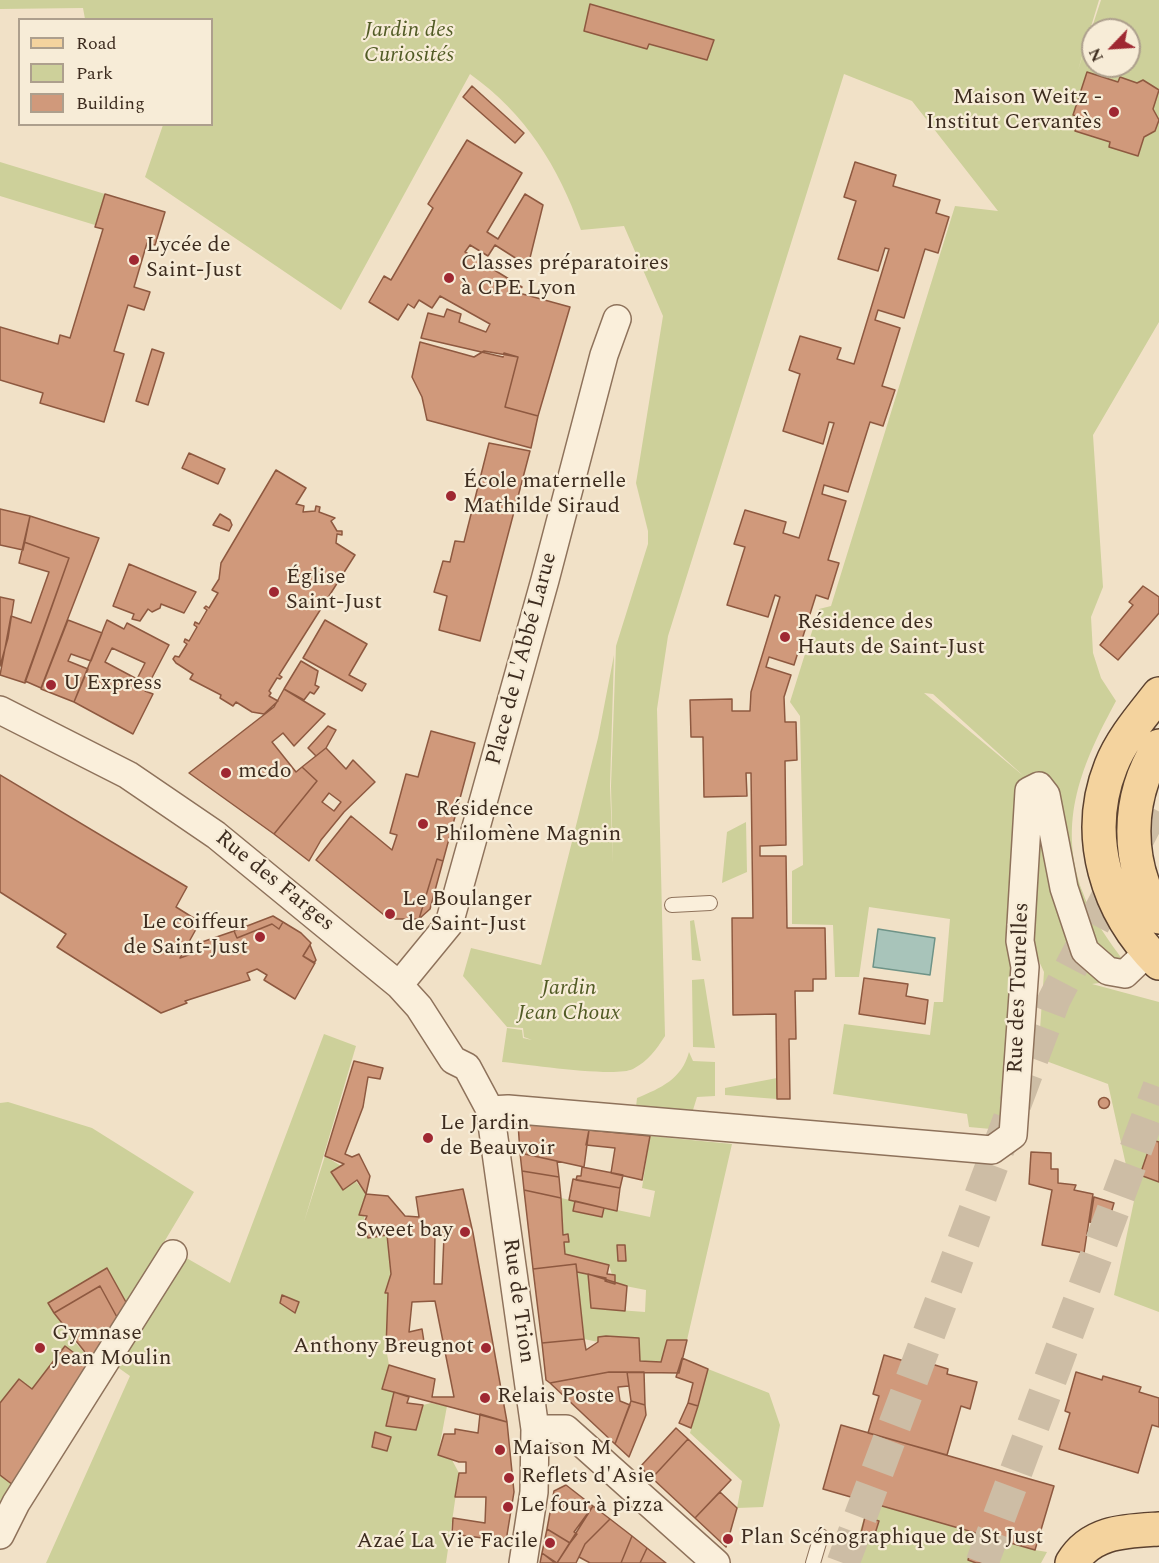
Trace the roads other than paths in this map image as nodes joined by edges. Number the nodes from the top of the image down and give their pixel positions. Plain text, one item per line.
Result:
1 (617, 319) dead end
2 (1159, 694) edge
3 (2, 712) edge
4 (1159, 746) edge
5 (710, 903) dead end
6 (672, 905) dead end
7 (1159, 917) edge
8 (1154, 958) edge
9 (399, 985) junction
10 (490, 1110) junction
11 (173, 1254) dead end
12 (535, 1429) junction
13 (1159, 1528) edge
14 (0, 1535) edge
15 (821, 1536) dead end
16 (523, 1563) edge
17 (716, 1563) edge
18 (813, 1563) edge
19 (1072, 1563) edge

1 - 9 street, Place de L'Abbé Larue
2 - 8 main road
3 - 9 street, Rue des Farges
4 - 7 main road
5 - 6 lane
8 - 10 street, Rue des Tourelles
9 - 10 street, Rue des Farges
10 - 12 street, Rue de Trion
11 - 14 street
12 - 16 street, Rue de Trion
12 - 17 street
13 - 19 main road
15 - 18 lane

